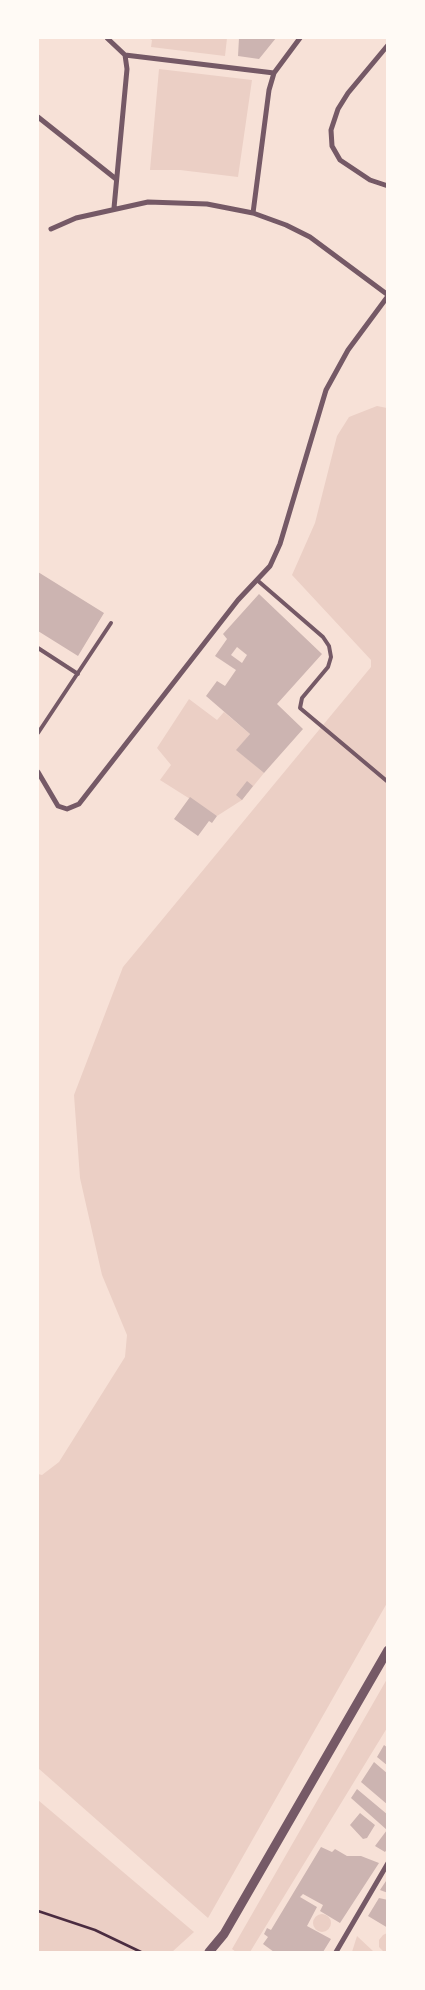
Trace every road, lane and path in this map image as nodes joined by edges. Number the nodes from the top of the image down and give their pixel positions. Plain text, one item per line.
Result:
1 (107, 38) edge
2 (300, 38) edge
3 (388, 45) edge
4 (125, 55) junction
5 (274, 72) junction
6 (38, 117) edge
7 (116, 178) junction
8 (388, 186) edge
9 (114, 208) junction
10 (253, 214) junction
11 (51, 229) dead end
12 (388, 296) edge
13 (257, 580) junction
14 (111, 624) dead end
15 (38, 648) edge
16 (78, 674) junction
17 (38, 733) edge
18 (38, 772) edge
19 (388, 782) edge
20 (388, 1650) edge
21 (388, 1863) edge
22 (38, 1912) edge
23 (141, 1952) edge
24 (209, 1952) edge
25 (336, 1952) edge

1 - 4 street
2 - 5 street
3 - 8 street
4 - 5 street
4 - 7 street
5 - 10 street
6 - 7 street
7 - 9 street
9 - 10 street
9 - 11 street
10 - 12 street
12 - 13 street
13 - 18 street
13 - 19 lane
14 - 16 lane
15 - 16 lane
16 - 17 lane
20 - 24 street
21 - 25 street
22 - 23 path

